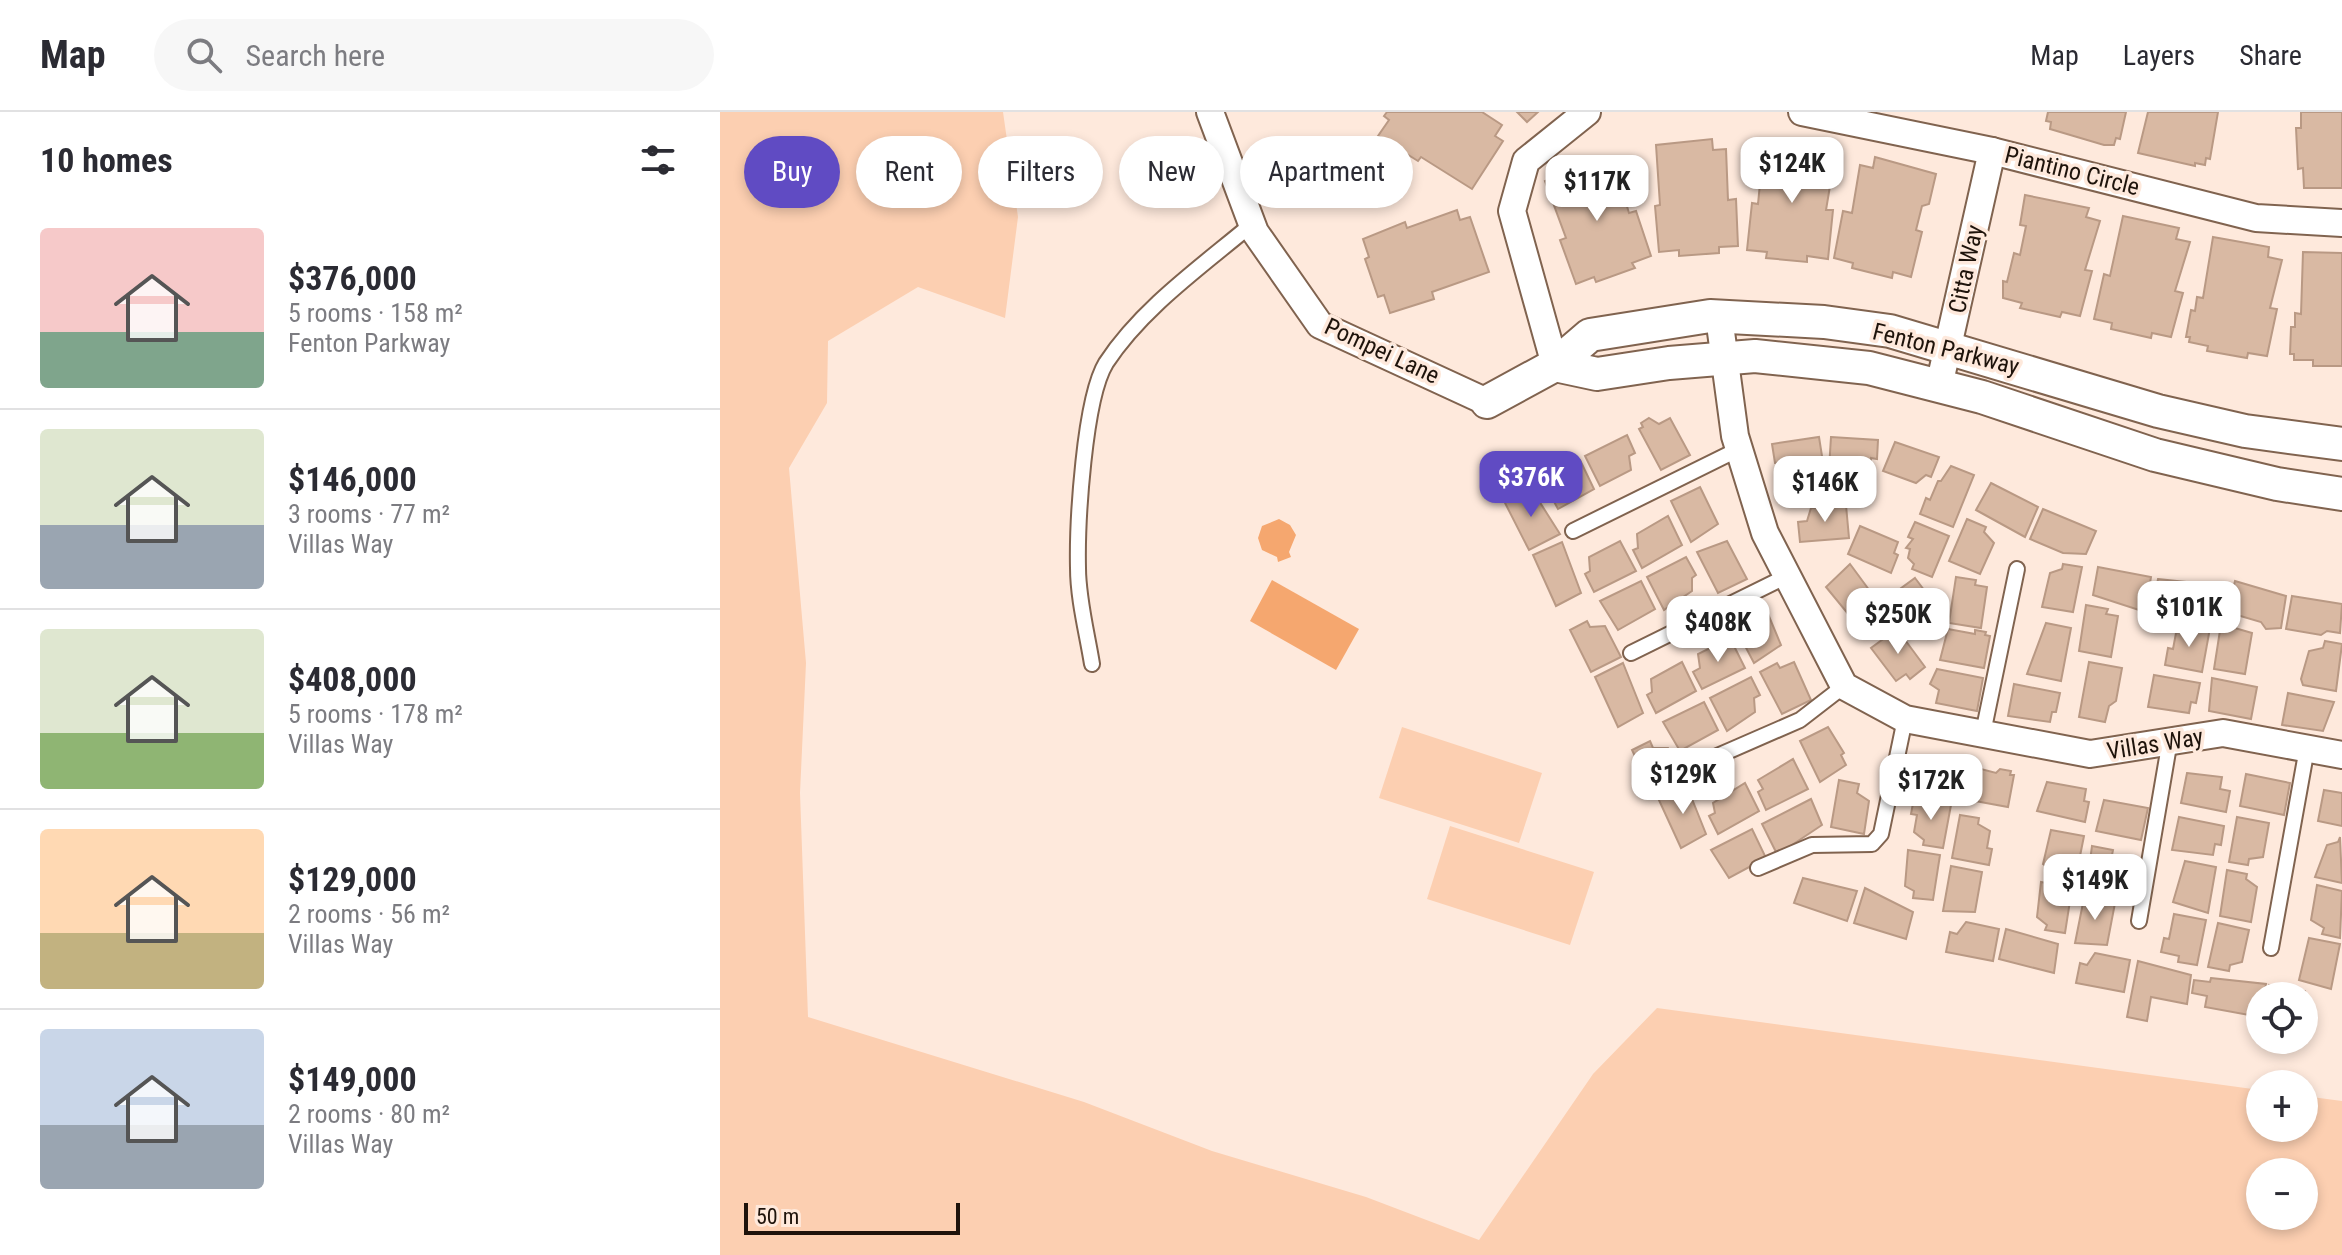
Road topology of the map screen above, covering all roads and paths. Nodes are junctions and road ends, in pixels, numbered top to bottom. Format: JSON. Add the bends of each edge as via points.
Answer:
{"nodes":[{"id":1,"x":1210,"y":112,"type":"edge"},
{"id":2,"x":1587,"y":112,"type":"edge"},
{"id":3,"x":1802,"y":112,"type":"edge"},
{"id":4,"x":1992,"y":151,"type":"junction"},
{"id":5,"x":2342,"y":223,"type":"edge"},
{"id":6,"x":1252,"y":224,"type":"junction"},
{"id":7,"x":1719,"y":317,"type":"junction"},
{"id":8,"x":1948,"y":348,"type":"junction"},
{"id":9,"x":1724,"y":358,"type":"junction"},
{"id":10,"x":1555,"y":365,"type":"junction"},
{"id":11,"x":1939,"y":386,"type":"junction"},
{"id":12,"x":1487,"y":402,"type":"joint"},
{"id":13,"x":2342,"y":444,"type":"edge"},
{"id":14,"x":1739,"y":449,"type":"junction"},
{"id":15,"x":2342,"y":494,"type":"edge"},
{"id":16,"x":1573,"y":531,"type":"dead end"},
{"id":17,"x":2017,"y":569,"type":"dead end"},
{"id":18,"x":1787,"y":576,"type":"junction"},
{"id":19,"x":1631,"y":653,"type":"dead end"},
{"id":20,"x":1092,"y":664,"type":"dead end"},
{"id":21,"x":1844,"y":686,"type":"junction"},
{"id":22,"x":1905,"y":719,"type":"junction"},
{"id":23,"x":1983,"y":733,"type":"junction"},
{"id":24,"x":2170,"y":740,"type":"junction"},
{"id":25,"x":2307,"y":748,"type":"junction"},
{"id":26,"x":2342,"y":755,"type":"edge"},
{"id":27,"x":1706,"y":761,"type":"dead end"},
{"id":28,"x":1758,"y":868,"type":"dead end"},
{"id":29,"x":2139,"y":921,"type":"dead end"},
{"id":30,"x":2271,"y":948,"type":"dead end"}],
"edges":[{"from":1,"to":6,"type":"street","name":"Pompei Lane"},
{"from":2,"to":10,"type":"street","via":[[1526,161],[1512,211]]},
{"from":3,"to":4,"type":"street","name":"Piantino Circle"},
{"from":4,"to":5,"type":"street","name":"Piantino Circle","via":[[2256,218]]},
{"from":4,"to":8,"type":"street","name":"Citta Way"},
{"from":6,"to":12,"type":"street","name":"Pompei Lane","via":[[1320,325]]},
{"from":6,"to":20,"type":"lane","via":[[1125,339],[1105,365],[1092,398],[1077,569]]},
{"from":7,"to":8,"type":"street","name":"Fenton Parkway","via":[[1824,322],[1890,331]]},
{"from":7,"to":9,"type":"street"},
{"from":7,"to":10,"type":"street","name":"Fenton Parkway","via":[[1590,335]]},
{"from":8,"to":11,"type":"street","name":"Citta Way"},
{"from":8,"to":13,"type":"street","name":"Fenton Parkway","via":[[2158,411],[2245,431]]},
{"from":9,"to":10,"type":"street","name":"Fenton Parkway","via":[[1597,374]]},
{"from":9,"to":11,"type":"street","name":"Fenton Parkway","via":[[1755,356],[1869,368]]},
{"from":9,"to":14,"type":"street"},
{"from":10,"to":12,"type":"street","name":"Fenton Parkway"},
{"from":11,"to":15,"type":"street","name":"Fenton Parkway","via":[[2155,455]]},
{"from":14,"to":16,"type":"lane"},
{"from":14,"to":18,"type":"street","via":[[1765,533]]},
{"from":17,"to":23,"type":"lane"},
{"from":18,"to":19,"type":"lane"},
{"from":18,"to":21,"type":"street"},
{"from":21,"to":22,"type":"street","name":"Villas Way"},
{"from":21,"to":27,"type":"lane","via":[[1800,720]]},
{"from":22,"to":23,"type":"street","name":"Villas Way"},
{"from":22,"to":28,"type":"lane","via":[[1881,834],[1872,844],[1812,845]]},
{"from":23,"to":24,"type":"street","name":"Villas Way","via":[[2090,754]]},
{"from":24,"to":25,"type":"street","name":"Villas Way","via":[[2223,733]]},
{"from":24,"to":29,"type":"lane"},
{"from":25,"to":26,"type":"street","name":"Villas Way"},
{"from":25,"to":30,"type":"lane"}]}
